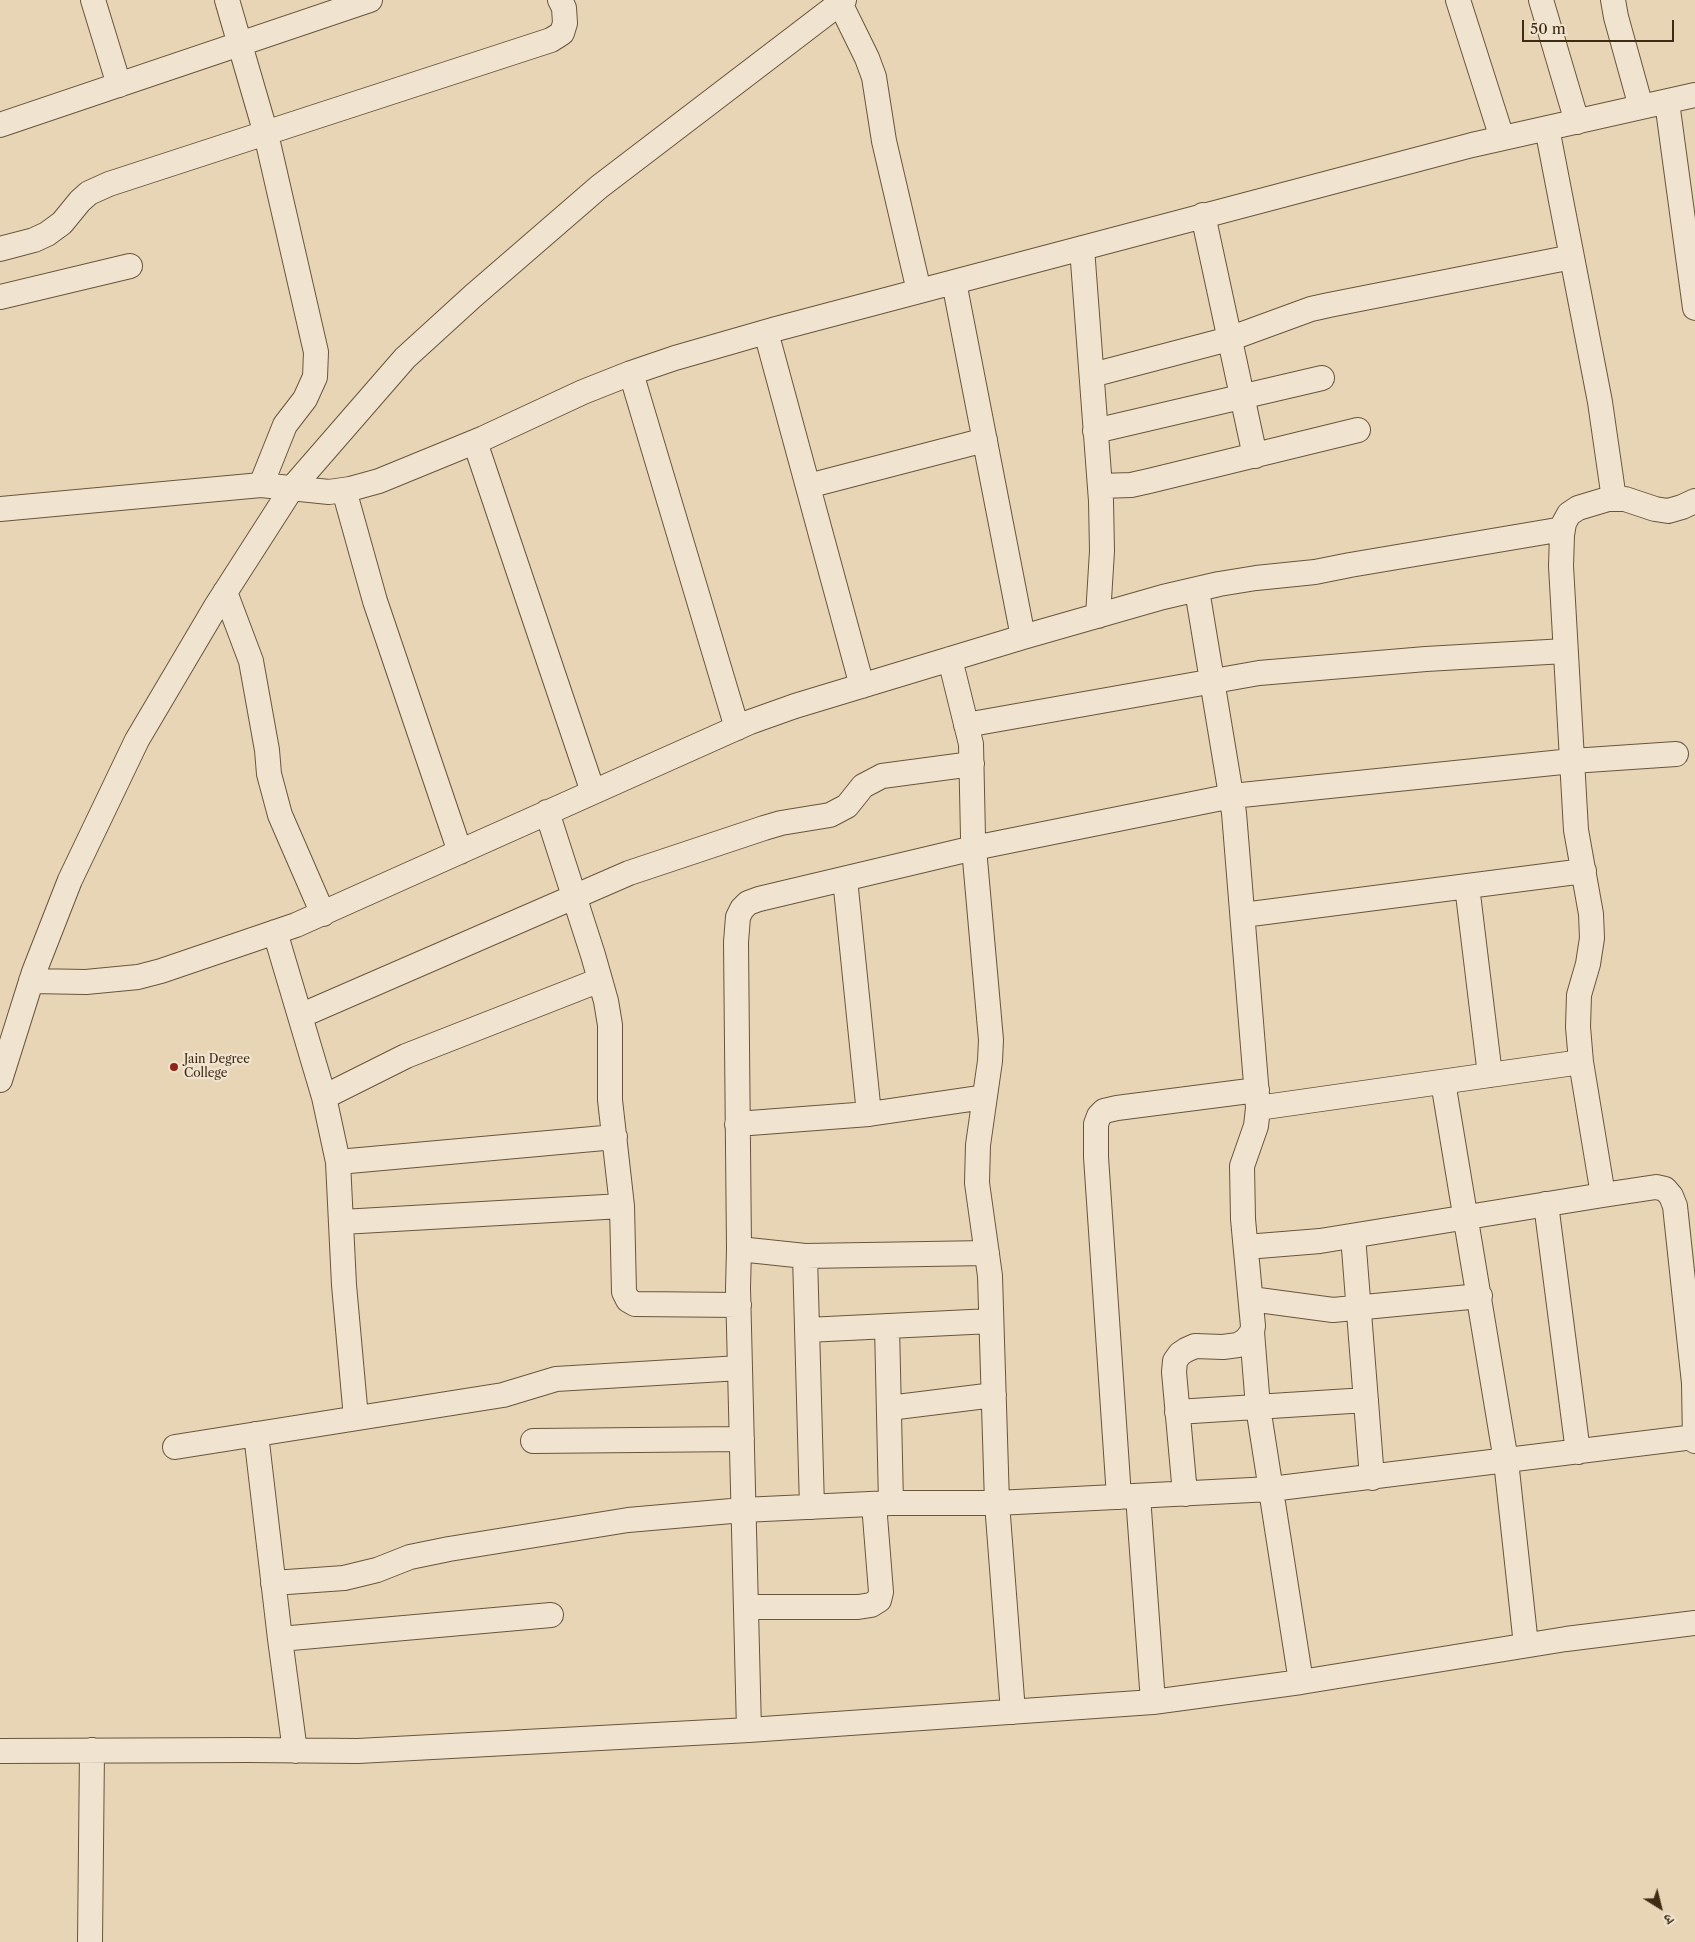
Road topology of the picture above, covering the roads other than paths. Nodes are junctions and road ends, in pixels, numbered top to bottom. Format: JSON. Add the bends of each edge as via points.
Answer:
{"nodes":[{"id":1,"x":94,"y":0,"type":"edge"},
{"id":2,"x":227,"y":0,"type":"edge"},
{"id":3,"x":370,"y":0,"type":"edge"},
{"id":4,"x":560,"y":0,"type":"edge"},
{"id":5,"x":1458,"y":0,"type":"edge"},
{"id":6,"x":1541,"y":0,"type":"edge"},
{"id":7,"x":1613,"y":0,"type":"edge"},
{"id":8,"x":842,"y":1,"type":"edge"},
{"id":9,"x":240,"y":45,"type":"junction"},
{"id":10,"x":119,"y":85,"type":"junction"},
{"id":11,"x":1695,"y":95,"type":"edge"},
{"id":12,"x":1667,"y":102,"type":"junction"},
{"id":13,"x":1642,"y":107,"type":"junction"},
{"id":14,"x":1577,"y":122,"type":"junction"},
{"id":15,"x":0,"y":125,"type":"edge"},
{"id":16,"x":1547,"y":128,"type":"junction"},
{"id":17,"x":266,"y":134,"type":"junction"},
{"id":18,"x":1502,"y":138,"type":"junction"},
{"id":19,"x":1203,"y":215,"type":"junction"},
{"id":20,"x":1082,"y":248,"type":"junction"},
{"id":21,"x":0,"y":249,"type":"edge"},
{"id":22,"x":1572,"y":257,"type":"junction"},
{"id":23,"x":130,"y":266,"type":"dead end"},
{"id":24,"x":954,"y":282,"type":"junction"},
{"id":25,"x":919,"y":291,"type":"junction"},
{"id":26,"x":0,"y":297,"type":"edge"},
{"id":27,"x":1695,"y":308,"type":"edge"},
{"id":28,"x":766,"y":332,"type":"junction"},
{"id":29,"x":1229,"y":340,"type":"junction"},
{"id":30,"x":631,"y":373,"type":"junction"},
{"id":31,"x":1092,"y":375,"type":"junction"},
{"id":32,"x":1322,"y":378,"type":"dead end"},
{"id":33,"x":1241,"y":397,"type":"junction"},
{"id":34,"x":1358,"y":430,"type":"dead end"},
{"id":35,"x":1095,"y":431,"type":"junction"},
{"id":36,"x":985,"y":440,"type":"junction"},
{"id":37,"x":475,"y":442,"type":"junction"},
{"id":38,"x":1255,"y":456,"type":"junction"},
{"id":39,"x":261,"y":485,"type":"junction"},
{"id":40,"x":808,"y":486,"type":"junction"},
{"id":41,"x":1100,"y":486,"type":"junction"},
{"id":42,"x":292,"y":488,"type":"junction"},
{"id":43,"x":344,"y":490,"type":"junction"},
{"id":44,"x":1614,"y":499,"type":"junction"},
{"id":45,"x":1695,"y":501,"type":"edge"},
{"id":46,"x":0,"y":509,"type":"edge"},
{"id":47,"x":1563,"y":529,"type":"junction"},
{"id":48,"x":1197,"y":590,"type":"junction"},
{"id":49,"x":225,"y":592,"type":"junction"},
{"id":50,"x":1098,"y":616,"type":"junction"},
{"id":51,"x":1023,"y":637,"type":"junction"},
{"id":52,"x":1565,"y":651,"type":"junction"},
{"id":53,"x":950,"y":659,"type":"junction"},
{"id":54,"x":1212,"y":681,"type":"junction"},
{"id":55,"x":862,"y":686,"type":"junction"},
{"id":56,"x":966,"y":725,"type":"junction"},
{"id":57,"x":738,"y":728,"type":"junction"},
{"id":58,"x":1676,"y":754,"type":"dead end"},
{"id":59,"x":1572,"y":761,"type":"junction"},
{"id":60,"x":972,"y":764,"type":"junction"},
{"id":61,"x":593,"y":792,"type":"junction"},
{"id":62,"x":1232,"y":796,"type":"junction"},
{"id":63,"x":548,"y":812,"type":"junction"},
{"id":64,"x":974,"y":848,"type":"junction"},
{"id":65,"x":460,"y":852,"type":"junction"},
{"id":66,"x":1584,"y":871,"type":"junction"},
{"id":67,"x":844,"y":879,"type":"junction"},
{"id":68,"x":1467,"y":886,"type":"junction"},
{"id":69,"x":574,"y":897,"type":"junction"},
{"id":70,"x":323,"y":914,"type":"junction"},
{"id":71,"x":1243,"y":915,"type":"junction"},
{"id":72,"x":275,"y":932,"type":"junction"},
{"id":73,"x":600,"y":980,"type":"junction"},
{"id":74,"x":31,"y":981,"type":"junction"},
{"id":75,"x":300,"y":1016,"type":"junction"},
{"id":76,"x":1581,"y":1062,"type":"junction"},
{"id":77,"x":1490,"y":1075,"type":"junction"},
{"id":78,"x":0,"y":1080,"type":"edge"},
{"id":79,"x":1443,"y":1082,"type":"junction"},
{"id":80,"x":324,"y":1097,"type":"junction"},
{"id":81,"x":985,"y":1097,"type":"junction"},
{"id":82,"x":1258,"y":1099,"type":"junction"},
{"id":83,"x":869,"y":1114,"type":"junction"},
{"id":84,"x":737,"y":1124,"type":"junction"},
{"id":85,"x":615,"y":1137,"type":"junction"},
{"id":86,"x":338,"y":1162,"type":"junction"},
{"id":87,"x":1603,"y":1195,"type":"junction"},
{"id":88,"x":1546,"y":1204,"type":"junction"},
{"id":89,"x":622,"y":1206,"type":"junction"},
{"id":90,"x":1466,"y":1217,"type":"junction"},
{"id":91,"x":342,"y":1222,"type":"junction"},
{"id":92,"x":1353,"y":1236,"type":"junction"},
{"id":93,"x":1246,"y":1246,"type":"junction"},
{"id":94,"x":739,"y":1249,"type":"junction"},
{"id":95,"x":987,"y":1253,"type":"junction"},
{"id":96,"x":805,"y":1256,"type":"junction"},
{"id":97,"x":1480,"y":1296,"type":"junction"},
{"id":98,"x":1251,"y":1299,"type":"junction"},
{"id":99,"x":739,"y":1305,"type":"junction"},
{"id":100,"x":1359,"y":1309,"type":"junction"},
{"id":101,"x":991,"y":1321,"type":"junction"},
{"id":102,"x":888,"y":1326,"type":"junction"},
{"id":103,"x":807,"y":1330,"type":"junction"},
{"id":104,"x":1252,"y":1332,"type":"junction"},
{"id":105,"x":740,"y":1368,"type":"junction"},
{"id":106,"x":994,"y":1395,"type":"junction"},
{"id":107,"x":1366,"y":1400,"type":"junction"},
{"id":108,"x":1258,"y":1407,"type":"junction"},
{"id":109,"x":889,"y":1408,"type":"junction"},
{"id":110,"x":1177,"y":1412,"type":"junction"},
{"id":111,"x":356,"y":1418,"type":"junction"},
{"id":112,"x":256,"y":1434,"type":"junction"},
{"id":113,"x":1695,"y":1438,"type":"edge"},
{"id":114,"x":742,"y":1439,"type":"junction"},
{"id":115,"x":533,"y":1442,"type":"dead end"},
{"id":116,"x":1695,"y":1442,"type":"edge"},
{"id":117,"x":175,"y":1447,"type":"dead end"},
{"id":118,"x":1578,"y":1452,"type":"junction"},
{"id":119,"x":1506,"y":1461,"type":"junction"},
{"id":120,"x":1372,"y":1478,"type":"junction"},
{"id":121,"x":1271,"y":1489,"type":"junction"},
{"id":122,"x":1185,"y":1494,"type":"junction"},
{"id":123,"x":1128,"y":1497,"type":"junction"},
{"id":124,"x":883,"y":1503,"type":"junction"},
{"id":125,"x":997,"y":1503,"type":"junction"},
{"id":126,"x":812,"y":1506,"type":"junction"},
{"id":127,"x":743,"y":1510,"type":"junction"},
{"id":128,"x":273,"y":1583,"type":"junction"},
{"id":129,"x":746,"y":1608,"type":"junction"},
{"id":130,"x":552,"y":1615,"type":"dead end"},
{"id":131,"x":1695,"y":1623,"type":"edge"},
{"id":132,"x":280,"y":1639,"type":"junction"},
{"id":133,"x":1526,"y":1645,"type":"junction"},
{"id":134,"x":1301,"y":1682,"type":"junction"},
{"id":135,"x":1153,"y":1702,"type":"junction"},
{"id":136,"x":1013,"y":1712,"type":"junction"},
{"id":137,"x":750,"y":1730,"type":"junction"},
{"id":138,"x":92,"y":1750,"type":"junction"},
{"id":139,"x":0,"y":1751,"type":"edge"},
{"id":140,"x":295,"y":1751,"type":"junction"},
{"id":141,"x":90,"y":1942,"type":"edge"}],
"edges":[{"from":1,"to":10,"type":"street"},
{"from":2,"to":9,"type":"street"},
{"from":3,"to":9,"type":"street"},
{"from":4,"to":17,"type":"street","via":[[565,23],[562,33],[551,40]]},
{"from":5,"to":18,"type":"street"},
{"from":6,"to":14,"type":"street"},
{"from":7,"to":13,"type":"street"},
{"from":8,"to":25,"type":"street","via":[[874,77],[884,141]]},
{"from":8,"to":42,"type":"street","via":[[599,188],[473,296],[405,358]]},
{"from":9,"to":10,"type":"street"},
{"from":9,"to":17,"type":"street"},
{"from":10,"to":15,"type":"street"},
{"from":11,"to":12,"type":"street"},
{"from":12,"to":13,"type":"street"},
{"from":12,"to":27,"type":"street"},
{"from":13,"to":14,"type":"street"},
{"from":14,"to":16,"type":"street"},
{"from":16,"to":18,"type":"street"},
{"from":16,"to":22,"type":"street"},
{"from":17,"to":21,"type":"street","via":[[89,193],[62,223],[47,234]]},
{"from":17,"to":39,"type":"street","via":[[316,352],[315,377],[305,399],[286,425]]},
{"from":18,"to":19,"type":"street"},
{"from":19,"to":20,"type":"street"},
{"from":19,"to":29,"type":"street"},
{"from":20,"to":24,"type":"street"},
{"from":20,"to":31,"type":"street"},
{"from":22,"to":29,"type":"street","via":[[1311,309]]},
{"from":22,"to":44,"type":"street","via":[[1600,402]]},
{"from":23,"to":26,"type":"street"},
{"from":24,"to":25,"type":"street"},
{"from":24,"to":36,"type":"street"},
{"from":25,"to":28,"type":"street"},
{"from":28,"to":30,"type":"street"},
{"from":28,"to":40,"type":"street"},
{"from":29,"to":31,"type":"street"},
{"from":29,"to":33,"type":"street"},
{"from":30,"to":37,"type":"street"},
{"from":30,"to":57,"type":"street"},
{"from":31,"to":35,"type":"street"},
{"from":32,"to":33,"type":"street"},
{"from":33,"to":35,"type":"street"},
{"from":33,"to":38,"type":"street"},
{"from":34,"to":38,"type":"street"},
{"from":35,"to":41,"type":"street"},
{"from":36,"to":40,"type":"street"},
{"from":36,"to":51,"type":"street"},
{"from":37,"to":43,"type":"street","via":[[379,481]]},
{"from":37,"to":61,"type":"street"},
{"from":38,"to":41,"type":"street","via":[[1132,485]]},
{"from":39,"to":42,"type":"street"},
{"from":39,"to":46,"type":"street"},
{"from":40,"to":55,"type":"street"},
{"from":41,"to":50,"type":"street","via":[[1102,551]]},
{"from":42,"to":43,"type":"street","via":[[329,492]]},
{"from":42,"to":49,"type":"street"},
{"from":43,"to":65,"type":"street","via":[[377,608]]},
{"from":44,"to":45,"type":"street","via":[[1668,511]]},
{"from":44,"to":47,"type":"street","via":[[1578,508],[1569,514]]},
{"from":47,"to":48,"type":"street"},
{"from":47,"to":52,"type":"street","via":[[1561,566]]},
{"from":48,"to":50,"type":"street"},
{"from":48,"to":54,"type":"street"},
{"from":49,"to":70,"type":"street","via":[[251,661],[269,774],[280,815]]},
{"from":49,"to":74,"type":"street","via":[[137,740],[70,880]]},
{"from":50,"to":51,"type":"street"},
{"from":51,"to":53,"type":"street"},
{"from":52,"to":54,"type":"street","via":[[1290,669]]},
{"from":52,"to":59,"type":"street"},
{"from":53,"to":55,"type":"street"},
{"from":53,"to":56,"type":"street"},
{"from":54,"to":56,"type":"street"},
{"from":54,"to":62,"type":"street"},
{"from":55,"to":57,"type":"street","via":[[795,706]]},
{"from":56,"to":60,"type":"street"},
{"from":57,"to":61,"type":"street"},
{"from":58,"to":59,"type":"street"},
{"from":59,"to":62,"type":"street"},
{"from":59,"to":66,"type":"street","via":[[1576,830]]},
{"from":60,"to":64,"type":"street"},
{"from":60,"to":69,"type":"street","via":[[882,776],[863,786],[847,806],[830,815],[764,828],[629,873]]},
{"from":61,"to":63,"type":"street"},
{"from":62,"to":64,"type":"street"},
{"from":62,"to":71,"type":"street"},
{"from":63,"to":65,"type":"street"},
{"from":63,"to":69,"type":"street"},
{"from":64,"to":67,"type":"street"},
{"from":64,"to":81,"type":"street","via":[[991,1040]]},
{"from":65,"to":70,"type":"street"},
{"from":66,"to":68,"type":"street"},
{"from":66,"to":76,"type":"street","via":[[1592,938],[1579,994]]},
{"from":67,"to":83,"type":"street"},
{"from":67,"to":84,"type":"street","via":[[759,899],[748,903],[738,917]]},
{"from":68,"to":71,"type":"street"},
{"from":68,"to":77,"type":"street"},
{"from":69,"to":73,"type":"street"},
{"from":69,"to":75,"type":"street"},
{"from":70,"to":72,"type":"street"},
{"from":71,"to":82,"type":"street"},
{"from":72,"to":74,"type":"street","via":[[138,977],[86,982]]},
{"from":72,"to":75,"type":"street"},
{"from":73,"to":80,"type":"street","via":[[406,1056]]},
{"from":73,"to":85,"type":"street","via":[[610,1025],[609,1077]]},
{"from":74,"to":78,"type":"street"},
{"from":75,"to":80,"type":"street"},
{"from":76,"to":77,"type":"street"},
{"from":76,"to":87,"type":"street"},
{"from":77,"to":79,"type":"street"},
{"from":79,"to":82,"type":"street"},
{"from":79,"to":90,"type":"street"},
{"from":80,"to":86,"type":"street"},
{"from":81,"to":83,"type":"street"},
{"from":81,"to":95,"type":"street","via":[[978,1145],[977,1183]]},
{"from":82,"to":93,"type":"street","via":[[1256,1126],[1242,1166]]},
{"from":82,"to":123,"type":"street","via":[[1117,1108],[1104,1111],[1096,1124],[1096,1157]]},
{"from":83,"to":84,"type":"street"},
{"from":84,"to":94,"type":"street"},
{"from":85,"to":86,"type":"street"},
{"from":85,"to":89,"type":"street"},
{"from":86,"to":91,"type":"street"},
{"from":87,"to":88,"type":"street"},
{"from":87,"to":113,"type":"street","via":[[1656,1187],[1665,1189],[1675,1206],[1694,1383]]},
{"from":88,"to":90,"type":"street"},
{"from":88,"to":118,"type":"street"},
{"from":89,"to":91,"type":"street"},
{"from":89,"to":99,"type":"street","via":[[623,1281],[628,1300],[648,1305]]},
{"from":90,"to":92,"type":"street"},
{"from":90,"to":97,"type":"street"},
{"from":91,"to":111,"type":"street"},
{"from":92,"to":93,"type":"street"},
{"from":92,"to":100,"type":"street"},
{"from":93,"to":98,"type":"street"},
{"from":94,"to":96,"type":"street"},
{"from":94,"to":99,"type":"street"},
{"from":95,"to":96,"type":"street"},
{"from":95,"to":101,"type":"street"},
{"from":96,"to":103,"type":"street"},
{"from":97,"to":100,"type":"street"},
{"from":97,"to":119,"type":"street"},
{"from":98,"to":100,"type":"street","via":[[1319,1309]]},
{"from":98,"to":104,"type":"street"},
{"from":99,"to":105,"type":"street"},
{"from":100,"to":107,"type":"street"},
{"from":101,"to":102,"type":"street"},
{"from":101,"to":106,"type":"street"},
{"from":102,"to":103,"type":"street"},
{"from":102,"to":109,"type":"street"},
{"from":103,"to":126,"type":"street"},
{"from":104,"to":108,"type":"street"},
{"from":104,"to":110,"type":"street","via":[[1238,1345],[1195,1346],[1180,1354],[1175,1361],[1174,1372]]},
{"from":105,"to":111,"type":"street","via":[[556,1379],[503,1394]]},
{"from":105,"to":114,"type":"street"},
{"from":106,"to":109,"type":"street"},
{"from":106,"to":125,"type":"street"},
{"from":107,"to":108,"type":"street"},
{"from":107,"to":120,"type":"street"},
{"from":108,"to":110,"type":"street"},
{"from":108,"to":121,"type":"street"},
{"from":109,"to":124,"type":"street"},
{"from":110,"to":122,"type":"street"},
{"from":111,"to":112,"type":"street"},
{"from":112,"to":117,"type":"street"},
{"from":112,"to":128,"type":"street"},
{"from":113,"to":116,"type":"street"},
{"from":113,"to":118,"type":"street"},
{"from":114,"to":115,"type":"street"},
{"from":114,"to":127,"type":"street"},
{"from":118,"to":119,"type":"street"},
{"from":119,"to":120,"type":"street"},
{"from":119,"to":133,"type":"street"},
{"from":120,"to":121,"type":"street"},
{"from":121,"to":122,"type":"street"},
{"from":121,"to":134,"type":"street"},
{"from":122,"to":123,"type":"street"},
{"from":123,"to":125,"type":"street"},
{"from":123,"to":135,"type":"street"},
{"from":124,"to":125,"type":"street"},
{"from":124,"to":126,"type":"street"},
{"from":124,"to":129,"type":"street","via":[[879,1600],[872,1605],[858,1607]]},
{"from":125,"to":136,"type":"street"},
{"from":126,"to":127,"type":"street"},
{"from":127,"to":128,"type":"street","via":[[596,1525],[410,1557],[378,1570],[344,1578]]},
{"from":127,"to":129,"type":"street"},
{"from":128,"to":132,"type":"street"},
{"from":129,"to":137,"type":"street"},
{"from":130,"to":132,"type":"street"},
{"from":131,"to":133,"type":"street"},
{"from":132,"to":140,"type":"street"},
{"from":133,"to":134,"type":"street"},
{"from":134,"to":135,"type":"street"},
{"from":135,"to":136,"type":"street"},
{"from":136,"to":137,"type":"street"},
{"from":137,"to":140,"type":"street","via":[[358,1752]]},
{"from":138,"to":139,"type":"street"},
{"from":138,"to":140,"type":"street"},
{"from":138,"to":141,"type":"street"}]}
